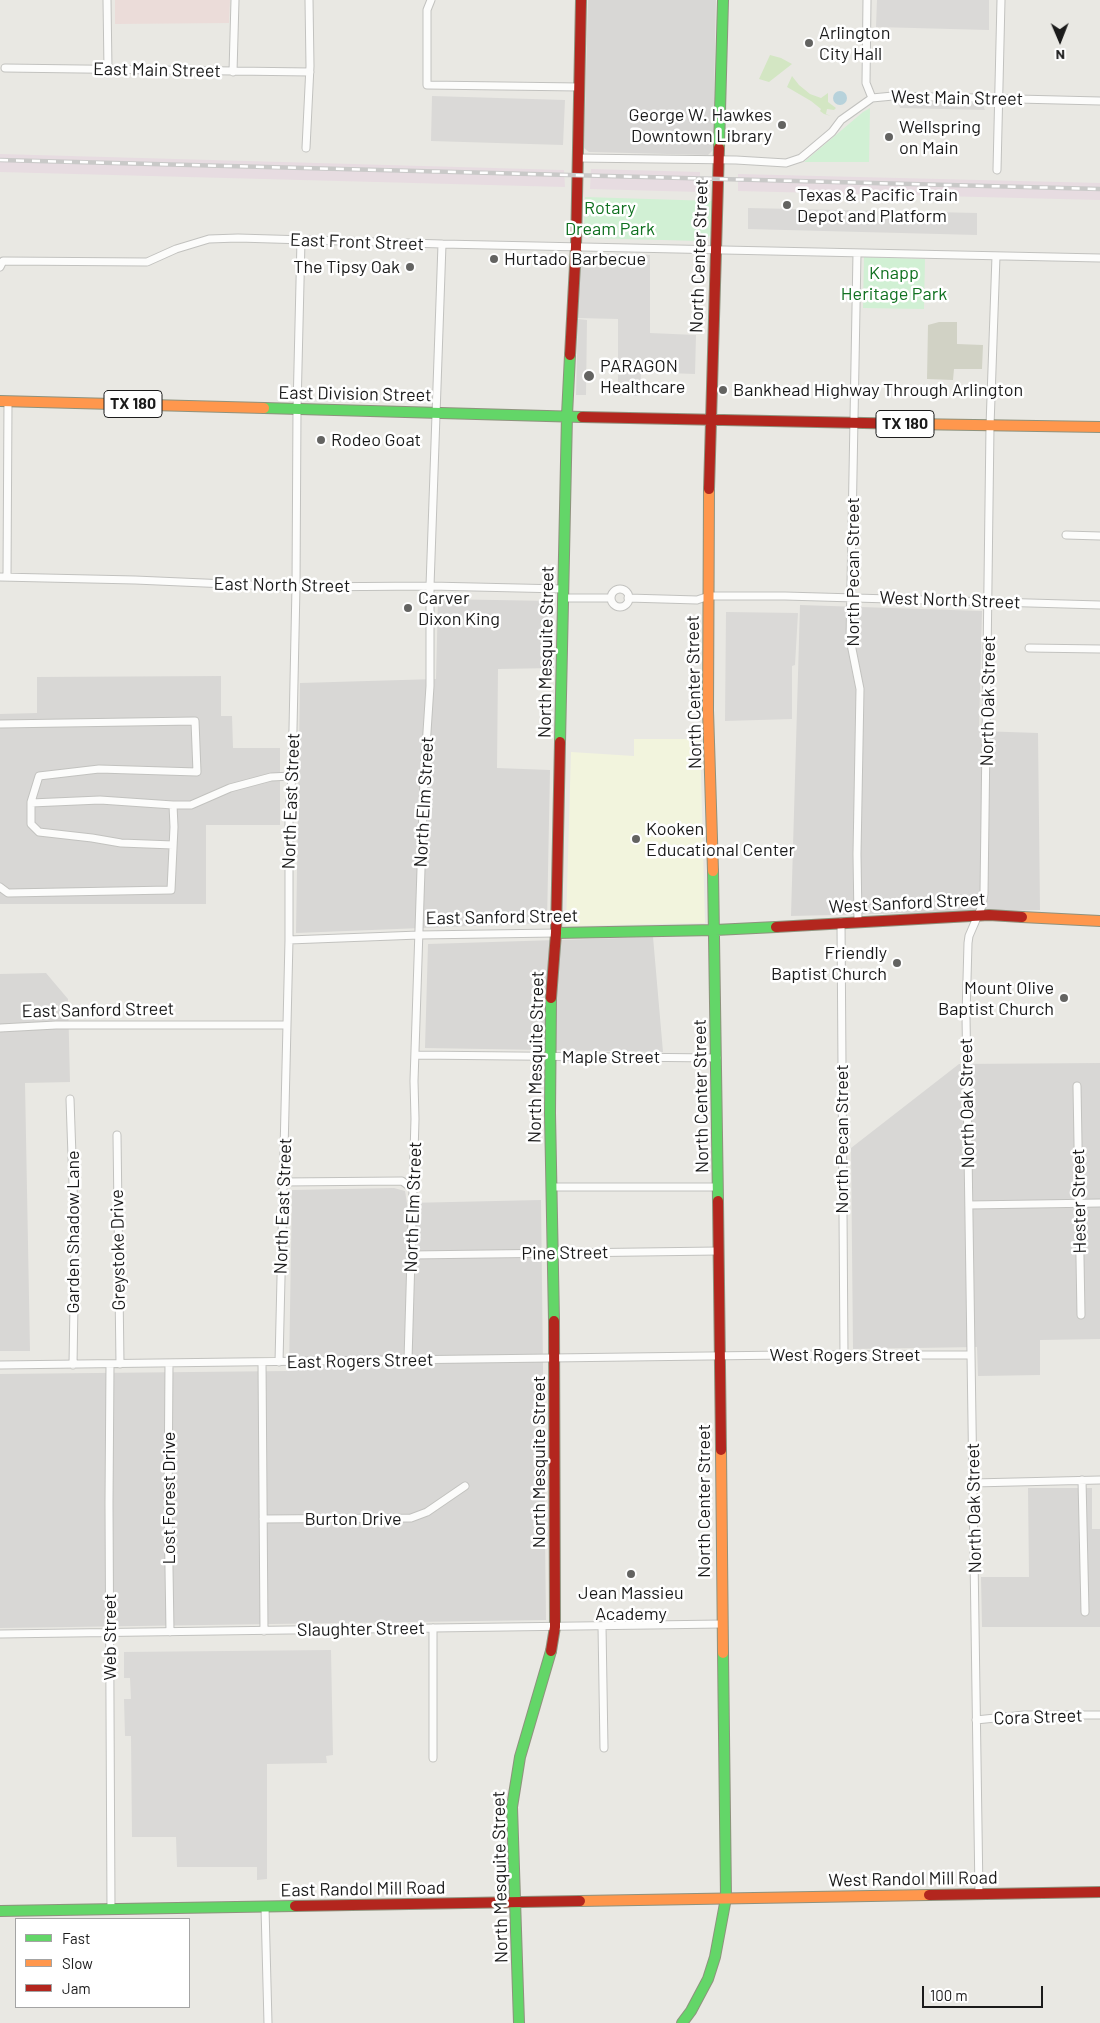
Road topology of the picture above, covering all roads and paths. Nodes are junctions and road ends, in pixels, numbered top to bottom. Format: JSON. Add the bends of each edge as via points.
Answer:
{"nodes":[{"id":1,"x":107,"y":0,"type":"edge"},
{"id":2,"x":235,"y":0,"type":"edge"},
{"id":3,"x":309,"y":0,"type":"edge"},
{"id":4,"x":431,"y":0,"type":"edge"},
{"id":5,"x":580,"y":0,"type":"edge"},
{"id":6,"x":723,"y":0,"type":"edge"},
{"id":7,"x":867,"y":0,"type":"edge"},
{"id":8,"x":1001,"y":0,"type":"edge"},
{"id":9,"x":5,"y":68,"type":"dead end"},
{"id":10,"x":108,"y":69,"type":"junction"},
{"id":11,"x":233,"y":72,"type":"junction"},
{"id":12,"x":310,"y":72,"type":"junction"},
{"id":13,"x":579,"y":87,"type":"junction"},
{"id":14,"x":872,"y":98,"type":"junction"},
{"id":15,"x":1000,"y":99,"type":"junction"},
{"id":16,"x":1100,"y":101,"type":"edge"},
{"id":17,"x":306,"y":148,"type":"dead end"},
{"id":18,"x":578,"y":158,"type":"junction"},
{"id":19,"x":718,"y":160,"type":"junction"},
{"id":20,"x":997,"y":170,"type":"dead end"},
{"id":21,"x":301,"y":240,"type":"junction"},
{"id":22,"x":442,"y":244,"type":"junction"},
{"id":23,"x":576,"y":247,"type":"junction"},
{"id":24,"x":716,"y":249,"type":"junction"},
{"id":25,"x":857,"y":253,"type":"junction"},
{"id":26,"x":996,"y":256,"type":"junction"},
{"id":27,"x":1100,"y":258,"type":"edge"},
{"id":28,"x":2,"y":264,"type":"edge"},
{"id":29,"x":4,"y":401,"type":"edge"},
{"id":30,"x":296,"y":408,"type":"junction"},
{"id":31,"x":435,"y":412,"type":"junction"},
{"id":32,"x":567,"y":415,"type":"junction"},
{"id":33,"x":710,"y":420,"type":"junction"},
{"id":34,"x":854,"y":423,"type":"junction"},
{"id":35,"x":990,"y":426,"type":"junction"},
{"id":36,"x":1100,"y":427,"type":"edge"},
{"id":37,"x":1066,"y":535,"type":"dead end"},
{"id":38,"x":1100,"y":536,"type":"edge"},
{"id":39,"x":3,"y":577,"type":"edge"},
{"id":40,"x":430,"y":586,"type":"junction"},
{"id":41,"x":296,"y":588,"type":"junction"},
{"id":42,"x":563,"y":594,"type":"junction"},
{"id":43,"x":709,"y":596,"type":"junction"},
{"id":44,"x":852,"y":597,"type":"junction"},
{"id":45,"x":611,"y":598,"type":"junction"},
{"id":46,"x":628,"y":598,"type":"junction"},
{"id":47,"x":989,"y":600,"type":"junction"},
{"id":48,"x":1100,"y":605,"type":"edge"},
{"id":49,"x":1029,"y":648,"type":"dead end"},
{"id":50,"x":1100,"y":649,"type":"edge"},
{"id":51,"x":0,"y":724,"type":"edge"},
{"id":52,"x":292,"y":776,"type":"junction"},
{"id":53,"x":31,"y":803,"type":"junction"},
{"id":54,"x":173,"y":805,"type":"junction"},
{"id":55,"x":173,"y":844,"type":"junction"},
{"id":56,"x":0,"y":887,"type":"edge"},
{"id":57,"x":977,"y":917,"type":"junction"},
{"id":58,"x":858,"y":921,"type":"junction"},
{"id":59,"x":1100,"y":921,"type":"edge"},
{"id":60,"x":841,"y":922,"type":"junction"},
{"id":61,"x":715,"y":930,"type":"junction"},
{"id":62,"x":556,"y":933,"type":"junction"},
{"id":63,"x":419,"y":935,"type":"junction"},
{"id":64,"x":289,"y":940,"type":"junction"},
{"id":65,"x":287,"y":1025,"type":"junction"},
{"id":66,"x":0,"y":1028,"type":"edge"},
{"id":67,"x":415,"y":1055,"type":"junction"},
{"id":68,"x":552,"y":1057,"type":"junction"},
{"id":69,"x":717,"y":1058,"type":"junction"},
{"id":70,"x":1077,"y":1086,"type":"dead end"},
{"id":71,"x":70,"y":1099,"type":"dead end"},
{"id":72,"x":117,"y":1135,"type":"dead end"},
{"id":73,"x":283,"y":1182,"type":"junction"},
{"id":74,"x":551,"y":1187,"type":"junction"},
{"id":75,"x":718,"y":1187,"type":"junction"},
{"id":76,"x":413,"y":1189,"type":"junction"},
{"id":77,"x":1079,"y":1203,"type":"junction"},
{"id":78,"x":1100,"y":1203,"type":"edge"},
{"id":79,"x":969,"y":1206,"type":"junction"},
{"id":80,"x":718,"y":1251,"type":"junction"},
{"id":81,"x":553,"y":1253,"type":"junction"},
{"id":82,"x":411,"y":1255,"type":"junction"},
{"id":83,"x":1081,"y":1315,"type":"dead end"},
{"id":84,"x":971,"y":1355,"type":"junction"},
{"id":85,"x":719,"y":1356,"type":"junction"},
{"id":86,"x":844,"y":1356,"type":"junction"},
{"id":87,"x":555,"y":1359,"type":"junction"},
{"id":88,"x":408,"y":1360,"type":"junction"},
{"id":89,"x":262,"y":1362,"type":"junction"},
{"id":90,"x":279,"y":1362,"type":"junction"},
{"id":91,"x":169,"y":1363,"type":"junction"},
{"id":92,"x":110,"y":1364,"type":"junction"},
{"id":93,"x":120,"y":1364,"type":"junction"},
{"id":94,"x":0,"y":1365,"type":"edge"},
{"id":95,"x":73,"y":1365,"type":"junction"},
{"id":96,"x":1082,"y":1480,"type":"junction"},
{"id":97,"x":1100,"y":1480,"type":"edge"},
{"id":98,"x":973,"y":1483,"type":"junction"},
{"id":99,"x":465,"y":1486,"type":"dead end"},
{"id":100,"x":262,"y":1519,"type":"junction"},
{"id":101,"x":1085,"y":1612,"type":"dead end"},
{"id":102,"x":722,"y":1624,"type":"junction"},
{"id":103,"x":555,"y":1626,"type":"junction"},
{"id":104,"x":602,"y":1626,"type":"junction"},
{"id":105,"x":433,"y":1628,"type":"junction"},
{"id":106,"x":264,"y":1630,"type":"junction"},
{"id":107,"x":110,"y":1632,"type":"junction"},
{"id":108,"x":170,"y":1632,"type":"junction"},
{"id":109,"x":0,"y":1634,"type":"edge"},
{"id":110,"x":1100,"y":1714,"type":"edge"},
{"id":111,"x":976,"y":1720,"type":"junction"},
{"id":112,"x":604,"y":1748,"type":"dead end"},
{"id":113,"x":433,"y":1758,"type":"dead end"},
{"id":114,"x":1100,"y":1892,"type":"edge"},
{"id":115,"x":979,"y":1894,"type":"junction"},
{"id":116,"x":726,"y":1898,"type":"junction"},
{"id":117,"x":516,"y":1902,"type":"junction"},
{"id":118,"x":266,"y":1907,"type":"junction"},
{"id":119,"x":112,"y":1910,"type":"junction"},
{"id":120,"x":0,"y":1911,"type":"edge"},
{"id":121,"x":268,"y":2023,"type":"edge"},
{"id":122,"x":519,"y":2023,"type":"edge"},
{"id":123,"x":682,"y":2023,"type":"edge"}],
"edges":[{"from":1,"to":10,"type":"street"},
{"from":2,"to":11,"type":"street"},
{"from":3,"to":12,"type":"street"},
{"from":4,"to":13,"type":"street","via":[[427,10],[426,85]]},
{"from":5,"to":13,"type":"main road","name":"North Mesquite Street"},
{"from":6,"to":19,"type":"main road","name":"North Center Street"},
{"from":7,"to":14,"type":"street","via":[[866,83]]},
{"from":8,"to":15,"type":"street"},
{"from":9,"to":10,"type":"street","name":"East Main Street"},
{"from":10,"to":11,"type":"street","name":"East Main Street"},
{"from":11,"to":12,"type":"street","name":"East Main Street"},
{"from":12,"to":17,"type":"street"},
{"from":13,"to":18,"type":"main road","name":"North Mesquite Street"},
{"from":14,"to":15,"type":"street","name":"West Main Street"},
{"from":14,"to":19,"type":"street","name":"West Main Street","via":[[841,120],[832,132],[801,158],[786,163]]},
{"from":15,"to":16,"type":"street","name":"West Main Street"},
{"from":15,"to":20,"type":"street"},
{"from":18,"to":19,"type":"street"},
{"from":18,"to":23,"type":"main road","name":"North Mesquite Street"},
{"from":19,"to":24,"type":"main road","name":"North Center Street"},
{"from":21,"to":22,"type":"street","name":"East Front Street"},
{"from":21,"to":28,"type":"street","name":"East Front Street","via":[[209,239],[134,264]]},
{"from":21,"to":30,"type":"street","name":"North East Street"},
{"from":22,"to":23,"type":"street","name":"East Front Street"},
{"from":22,"to":31,"type":"street","name":"North Elm Street"},
{"from":23,"to":24,"type":"street","name":"East Front Street"},
{"from":23,"to":32,"type":"main road","name":"North Mesquite Street"},
{"from":24,"to":25,"type":"street","name":"East Front Street"},
{"from":24,"to":33,"type":"main road","name":"North Center Street"},
{"from":25,"to":26,"type":"street","name":"East Front Street"},
{"from":25,"to":34,"type":"street","name":"North Pecan Street"},
{"from":26,"to":27,"type":"street","name":"East Front Street"},
{"from":26,"to":35,"type":"street","name":"North Oak Street"},
{"from":29,"to":30,"type":"main road","name":"East Division Street","number":"TX 180"},
{"from":29,"to":39,"type":"street"},
{"from":30,"to":31,"type":"main road","name":"East Division Street","number":"TX 180"},
{"from":30,"to":41,"type":"street","name":"North East Street"},
{"from":31,"to":32,"type":"main road","name":"East Division Street","number":"TX 180"},
{"from":31,"to":40,"type":"street","name":"North Elm Street"},
{"from":32,"to":33,"type":"main road","name":"East Division Street","number":"TX 180"},
{"from":32,"to":42,"type":"main road","name":"North Mesquite Street"},
{"from":33,"to":34,"type":"main road","number":"TX 180"},
{"from":33,"to":43,"type":"main road","name":"North Center Street"},
{"from":34,"to":35,"type":"main road","number":"TX 180"},
{"from":34,"to":44,"type":"street","name":"North Pecan Street"},
{"from":35,"to":36,"type":"main road","number":"TX 180"},
{"from":35,"to":47,"type":"street","name":"North Oak Street"},
{"from":37,"to":38,"type":"street"},
{"from":39,"to":41,"type":"street","name":"East North Street"},
{"from":40,"to":41,"type":"street","name":"East North Street"},
{"from":40,"to":42,"type":"street","name":"East North Street"},
{"from":40,"to":63,"type":"street","name":"North Elm Street","via":[[430,686]]},
{"from":41,"to":52,"type":"street","name":"North East Street"},
{"from":42,"to":45,"type":"street","name":"East North Street"},
{"from":42,"to":62,"type":"main road","name":"North Mesquite Street"},
{"from":43,"to":44,"type":"street","name":"West North Street"},
{"from":43,"to":46,"type":"street","via":[[697,600]]},
{"from":43,"to":61,"type":"main road","name":"North Center Street","via":[[708,710]]},
{"from":44,"to":47,"type":"street","name":"West North Street"},
{"from":44,"to":58,"type":"street","name":"North Pecan Street","via":[[850,639],[860,689]]},
{"from":45,"to":46,"type":"street","via":[[614,592],[621,590]]},
{"from":45,"to":46,"type":"street","via":[[614,605],[620,607]]},
{"from":47,"to":48,"type":"street","name":"West North Street"},
{"from":47,"to":57,"type":"street","name":"North Oak Street","via":[[984,894]]},
{"from":49,"to":50,"type":"street"},
{"from":51,"to":53,"type":"street","via":[[195,722],[197,772],[99,769],[40,776]]},
{"from":52,"to":54,"type":"street","via":[[271,777],[230,788],[192,805]]},
{"from":52,"to":64,"type":"street","name":"North East Street"},
{"from":53,"to":54,"type":"street","via":[[100,800]]},
{"from":53,"to":55,"type":"street","via":[[31,824],[39,832],[121,843]]},
{"from":54,"to":55,"type":"street"},
{"from":55,"to":56,"type":"street","via":[[171,890],[8,893]]},
{"from":57,"to":58,"type":"main road","name":"West Sanford Street"},
{"from":57,"to":59,"type":"main road","name":"West Sanford Street"},
{"from":57,"to":79,"type":"street","name":"North Oak Street","via":[[968,943]]},
{"from":58,"to":60,"type":"main road","name":"West Sanford Street"},
{"from":60,"to":61,"type":"main road","name":"West Sanford Street"},
{"from":60,"to":86,"type":"street","name":"North Pecan Street"},
{"from":61,"to":62,"type":"main road","name":"East Sanford Street"},
{"from":61,"to":69,"type":"main road","name":"North Center Street"},
{"from":62,"to":63,"type":"street","name":"East Sanford Street"},
{"from":62,"to":68,"type":"main road","name":"North Mesquite Street","via":[[551,988]]},
{"from":63,"to":64,"type":"street","name":"East Sanford Street"},
{"from":63,"to":67,"type":"street","name":"North Elm Street"},
{"from":64,"to":65,"type":"street","name":"North East Street"},
{"from":65,"to":66,"type":"street","name":"East Sanford Street"},
{"from":65,"to":73,"type":"street","name":"North East Street"},
{"from":67,"to":68,"type":"street","name":"Maple Street"},
{"from":67,"to":76,"type":"street","name":"North Elm Street"},
{"from":68,"to":69,"type":"street","name":"Maple Street"},
{"from":68,"to":74,"type":"main road","name":"North Mesquite Street"},
{"from":69,"to":75,"type":"main road","name":"North Center Street"},
{"from":70,"to":77,"type":"street","name":"Hester Street"},
{"from":71,"to":95,"type":"street","name":"Garden Shadow Lane","via":[[75,1242]]},
{"from":72,"to":93,"type":"street","name":"Greystoke Drive"},
{"from":73,"to":76,"type":"street","via":[[402,1181]]},
{"from":73,"to":90,"type":"street","name":"North East Street"},
{"from":74,"to":75,"type":"street"},
{"from":74,"to":81,"type":"main road","name":"North Mesquite Street"},
{"from":75,"to":80,"type":"main road","name":"North Center Street"},
{"from":76,"to":82,"type":"street","name":"North Elm Street"},
{"from":77,"to":78,"type":"street"},
{"from":77,"to":79,"type":"street"},
{"from":77,"to":83,"type":"street","name":"Hester Street"},
{"from":79,"to":84,"type":"street","name":"North Oak Street"},
{"from":80,"to":81,"type":"street","name":"Pine Street"},
{"from":80,"to":85,"type":"main road","name":"North Center Street"},
{"from":81,"to":82,"type":"street","name":"Pine Street"},
{"from":81,"to":87,"type":"main road","name":"North Mesquite Street"},
{"from":82,"to":88,"type":"street","name":"North Elm Street"},
{"from":84,"to":86,"type":"street","name":"West Rogers Street"},
{"from":84,"to":98,"type":"street","name":"North Oak Street"},
{"from":85,"to":86,"type":"street","name":"West Rogers Street"},
{"from":85,"to":87,"type":"street","name":"East Rogers Street"},
{"from":85,"to":102,"type":"main road","name":"North Center Street"},
{"from":87,"to":88,"type":"street","name":"East Rogers Street"},
{"from":87,"to":103,"type":"main road","name":"North Mesquite Street"},
{"from":88,"to":90,"type":"street","name":"East Rogers Street"},
{"from":89,"to":90,"type":"street","name":"East Rogers Street"},
{"from":89,"to":91,"type":"street","name":"East Rogers Street"},
{"from":89,"to":100,"type":"street"},
{"from":91,"to":93,"type":"street","name":"East Rogers Street"},
{"from":91,"to":108,"type":"street","name":"Lost Forest Drive"},
{"from":92,"to":93,"type":"street","name":"East Rogers Street"},
{"from":92,"to":95,"type":"street","name":"East Rogers Street"},
{"from":92,"to":107,"type":"street","name":"Web Street"},
{"from":94,"to":95,"type":"street","name":"East Rogers Street"},
{"from":96,"to":97,"type":"street"},
{"from":96,"to":98,"type":"street"},
{"from":96,"to":101,"type":"street"},
{"from":98,"to":111,"type":"street","name":"North Oak Street"},
{"from":99,"to":100,"type":"street","name":"Burton Drive","via":[[427,1512],[412,1518]]},
{"from":100,"to":106,"type":"street"},
{"from":102,"to":104,"type":"street","name":"Slaughter Street"},
{"from":102,"to":116,"type":"main road","name":"North Center Street"},
{"from":103,"to":104,"type":"street","name":"Slaughter Street"},
{"from":103,"to":105,"type":"street","name":"Slaughter Street"},
{"from":103,"to":117,"type":"main road","name":"North Mesquite Street","via":[[515,1782],[512,1807]]},
{"from":104,"to":112,"type":"street"},
{"from":105,"to":106,"type":"street","name":"Slaughter Street"},
{"from":105,"to":113,"type":"street"},
{"from":106,"to":108,"type":"street","name":"Slaughter Street"},
{"from":107,"to":108,"type":"street","name":"Slaughter Street"},
{"from":107,"to":109,"type":"street","name":"Slaughter Street"},
{"from":107,"to":119,"type":"street","name":"Web Street"},
{"from":110,"to":111,"type":"street","name":"Cora Street","via":[[1024,1715]]},
{"from":111,"to":115,"type":"street","name":"North Oak Street"},
{"from":114,"to":115,"type":"main road","name":"West Randol Mill Road"},
{"from":115,"to":116,"type":"main road","name":"West Randol Mill Road"},
{"from":116,"to":117,"type":"main road","name":"East Randol Mill Road"},
{"from":116,"to":123,"type":"main road","name":"North Center Street","via":[[708,1979],[692,2011]]},
{"from":117,"to":118,"type":"main road","name":"East Randol Mill Road"},
{"from":117,"to":122,"type":"main road","name":"North Mesquite Street"},
{"from":118,"to":119,"type":"main road","name":"East Randol Mill Road"},
{"from":118,"to":121,"type":"street"},
{"from":119,"to":120,"type":"main road","name":"East Randol Mill Road"}]}
